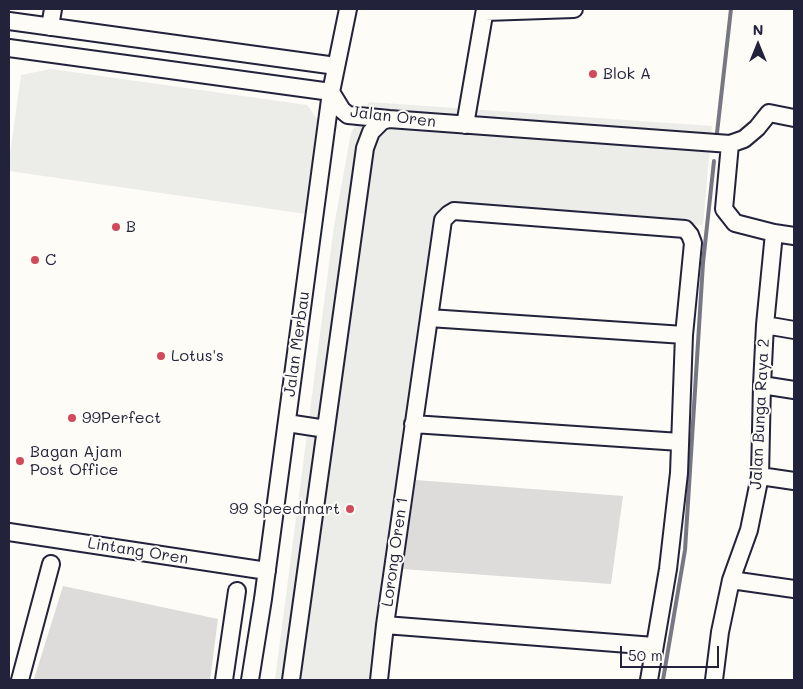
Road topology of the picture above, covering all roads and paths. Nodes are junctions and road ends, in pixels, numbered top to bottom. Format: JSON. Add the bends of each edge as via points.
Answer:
{"nodes":[{"id":1,"x":53,"y":9,"type":"edge"},
{"id":2,"x":348,"y":9,"type":"edge"},
{"id":3,"x":574,"y":9,"type":"edge"},
{"id":4,"x":485,"y":10,"type":"edge"},
{"id":5,"x":9,"y":21,"type":"edge"},
{"id":6,"x":50,"y":27,"type":"junction"},
{"id":7,"x":9,"y":48,"type":"edge"},
{"id":8,"x":235,"y":52,"type":"junction"},
{"id":9,"x":336,"y":66,"type":"junction"},
{"id":10,"x":231,"y":79,"type":"junction"},
{"id":11,"x":331,"y":92,"type":"junction"},
{"id":12,"x":794,"y":118,"type":"edge"},
{"id":13,"x":389,"y":119,"type":"junction"},
{"id":14,"x":465,"y":124,"type":"junction"},
{"id":15,"x":730,"y":144,"type":"junction"},
{"id":16,"x":774,"y":233,"type":"junction"},
{"id":17,"x":794,"y":236,"type":"edge"},
{"id":18,"x":429,"y":318,"type":"junction"},
{"id":19,"x":765,"y":325,"type":"junction"},
{"id":20,"x":794,"y":330,"type":"edge"},
{"id":21,"x":684,"y":335,"type":"junction"},
{"id":22,"x":762,"y":385,"type":"junction"},
{"id":23,"x":794,"y":390,"type":"edge"},
{"id":24,"x":287,"y":422,"type":"junction"},
{"id":25,"x":413,"y":424,"type":"junction"},
{"id":26,"x":326,"y":429,"type":"junction"},
{"id":27,"x":680,"y":442,"type":"junction"},
{"id":28,"x":760,"y":476,"type":"junction"},
{"id":29,"x":794,"y":481,"type":"edge"},
{"id":30,"x":9,"y":532,"type":"edge"},
{"id":31,"x":51,"y":564,"type":"dead end"},
{"id":32,"x":267,"y":571,"type":"junction"},
{"id":33,"x":731,"y":580,"type":"junction"},
{"id":34,"x":794,"y":589,"type":"edge"},
{"id":35,"x":237,"y":591,"type":"dead end"},
{"id":36,"x":384,"y":625,"type":"junction"},
{"id":37,"x":654,"y":646,"type":"junction"},
{"id":38,"x":20,"y":680,"type":"edge"},
{"id":39,"x":224,"y":680,"type":"edge"},
{"id":40,"x":250,"y":680,"type":"edge"},
{"id":41,"x":291,"y":680,"type":"edge"},
{"id":42,"x":379,"y":680,"type":"edge"},
{"id":43,"x":648,"y":680,"type":"edge"},
{"id":44,"x":714,"y":680,"type":"edge"}],
"edges":[{"from":1,"to":6,"type":"street"},
{"from":2,"to":9,"type":"street","name":"Jalan Merbau"},
{"from":3,"to":4,"type":"street"},
{"from":4,"to":14,"type":"street"},
{"from":5,"to":6,"type":"street"},
{"from":6,"to":8,"type":"street"},
{"from":7,"to":10,"type":"street","name":"Jalan Oren"},
{"from":8,"to":9,"type":"street"},
{"from":8,"to":10,"type":"street"},
{"from":9,"to":11,"type":"street","name":"Jalan Merbau"},
{"from":10,"to":11,"type":"street","name":"Jalan Oren"},
{"from":11,"to":13,"type":"street","name":"Jalan Oren","via":[[348,115]]},
{"from":11,"to":24,"type":"street","name":"Jalan Merbau"},
{"from":12,"to":15,"type":"street","via":[[769,113],[744,139]]},
{"from":13,"to":14,"type":"street","name":"Jalan Oren"},
{"from":13,"to":26,"type":"street","via":[[371,132],[364,148]]},
{"from":14,"to":15,"type":"street","name":"Jalan Oren"},
{"from":15,"to":16,"type":"street","via":[[724,209],[735,223]]},
{"from":16,"to":17,"type":"street"},
{"from":16,"to":19,"type":"street","name":"Jalan Bunga Raya 2"},
{"from":18,"to":21,"type":"street"},
{"from":18,"to":21,"type":"street","name":"Lorong Oren 1","via":[[443,220],[454,211],[685,229],[693,243]]},
{"from":18,"to":25,"type":"street","name":"Lorong Oren 1"},
{"from":19,"to":20,"type":"street"},
{"from":19,"to":22,"type":"street","name":"Jalan Bunga Raya 2"},
{"from":21,"to":27,"type":"street"},
{"from":22,"to":23,"type":"street"},
{"from":22,"to":28,"type":"street","name":"Jalan Bunga Raya 2"},
{"from":24,"to":26,"type":"street"},
{"from":24,"to":32,"type":"street","name":"Jalan Merbau"},
{"from":25,"to":27,"type":"street"},
{"from":25,"to":36,"type":"street","name":"Lorong Oren 1"},
{"from":26,"to":41,"type":"street"},
{"from":27,"to":37,"type":"street","via":[[668,569]]},
{"from":28,"to":29,"type":"street"},
{"from":28,"to":33,"type":"street","name":"Jalan Bunga Raya 2","via":[[748,530]]},
{"from":30,"to":32,"type":"street","name":"Lintang Oren"},
{"from":31,"to":38,"type":"street"},
{"from":32,"to":40,"type":"street","name":"Jalan Merbau"},
{"from":33,"to":34,"type":"street"},
{"from":33,"to":44,"type":"street","name":"Jalan Bunga Raya 2"},
{"from":35,"to":39,"type":"street"},
{"from":36,"to":37,"type":"street"},
{"from":36,"to":42,"type":"street","name":"Lorong Oren 1"},
{"from":37,"to":43,"type":"street"}]}
